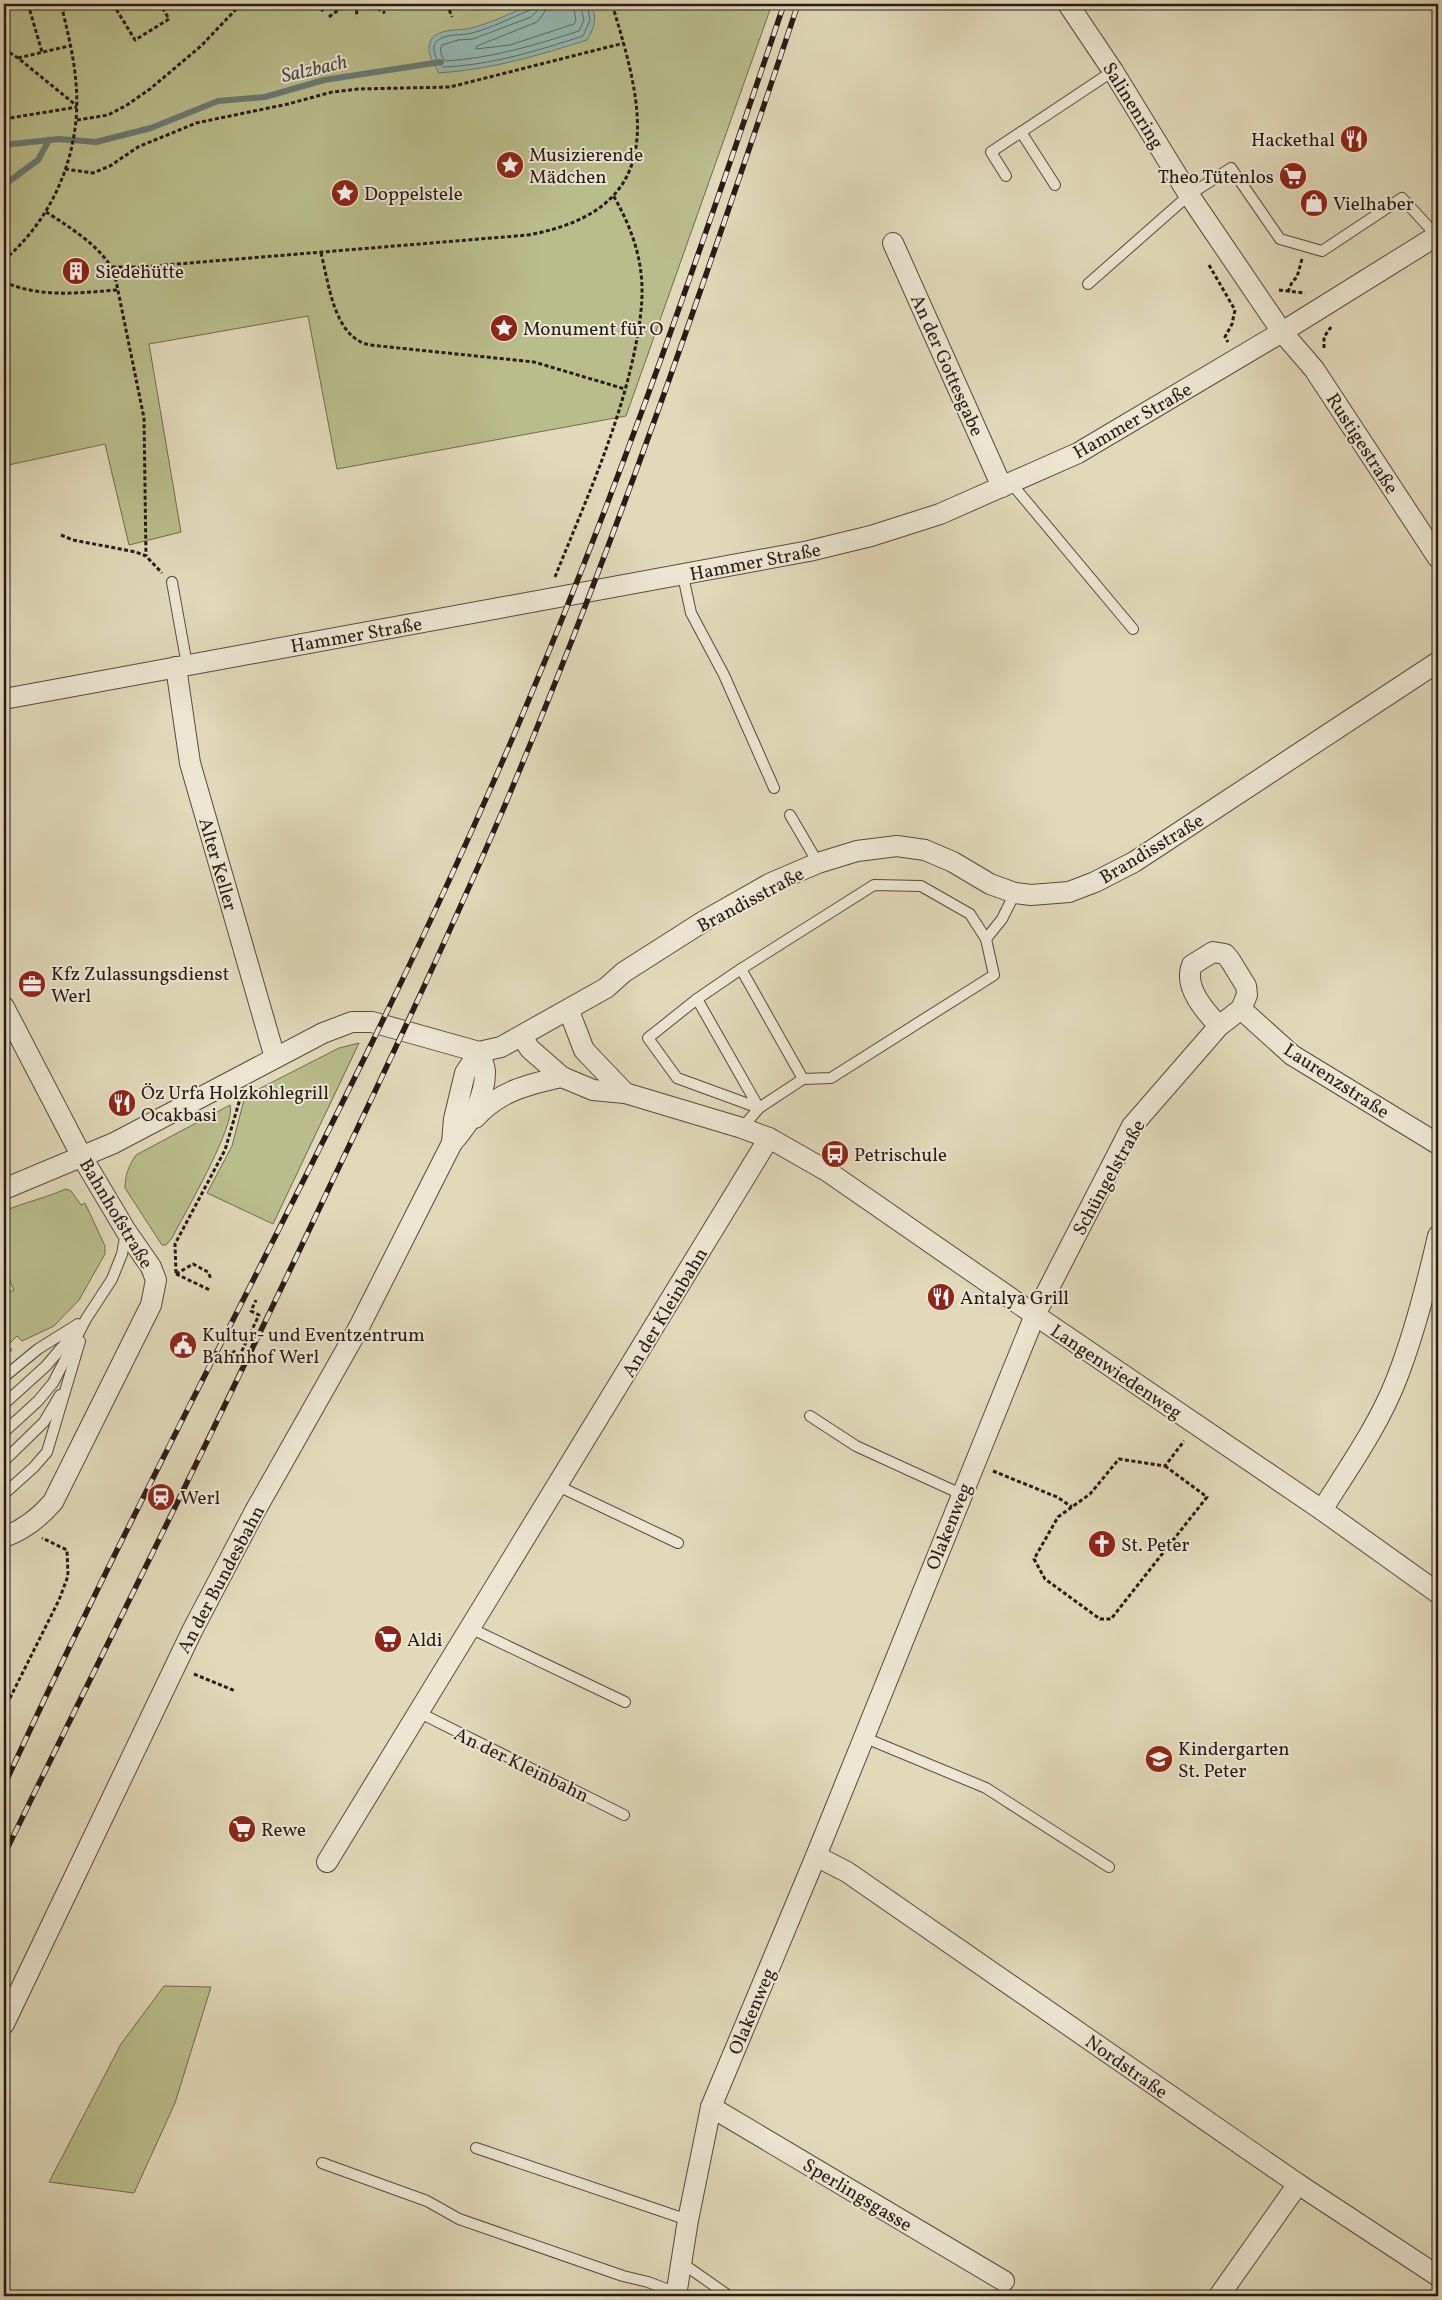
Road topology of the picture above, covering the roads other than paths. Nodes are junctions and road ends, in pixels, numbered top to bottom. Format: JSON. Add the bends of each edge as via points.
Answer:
{"nodes":[{"id":1,"x":1068,"y":4,"type":"edge"},
{"id":2,"x":1113,"y":71,"type":"junction"},
{"id":3,"x":1021,"y":132,"type":"junction"},
{"id":4,"x":1006,"y":176,"type":"dead end"},
{"id":5,"x":1055,"y":185,"type":"dead end"},
{"id":6,"x":1189,"y":195,"type":"junction"},
{"id":7,"x":1437,"y":235,"type":"edge"},
{"id":8,"x":894,"y":243,"type":"dead end"},
{"id":9,"x":1088,"y":284,"type":"dead end"},
{"id":10,"x":1282,"y":332,"type":"junction"},
{"id":11,"x":1007,"y":485,"type":"junction"},
{"id":12,"x":1438,"y":558,"type":"edge"},
{"id":13,"x":683,"y":576,"type":"junction"},
{"id":14,"x":172,"y":582,"type":"road end"},
{"id":15,"x":1133,"y":629,"type":"dead end"},
{"id":16,"x":1438,"y":662,"type":"edge"},
{"id":17,"x":182,"y":666,"type":"junction"},
{"id":18,"x":4,"y":698,"type":"edge"},
{"id":19,"x":774,"y":788,"type":"dead end"},
{"id":20,"x":790,"y":815,"type":"dead end"},
{"id":21,"x":818,"y":863,"type":"junction"},
{"id":22,"x":1015,"y":893,"type":"junction"},
{"id":23,"x":986,"y":939,"type":"junction"},
{"id":24,"x":741,"y":969,"type":"junction"},
{"id":25,"x":697,"y":999,"type":"junction"},
{"id":26,"x":4,"y":1007,"type":"edge"},
{"id":27,"x":1241,"y":1009,"type":"junction"},
{"id":28,"x":569,"y":1011,"type":"junction"},
{"id":29,"x":1219,"y":1026,"type":"junction"},
{"id":30,"x":522,"y":1037,"type":"junction"},
{"id":31,"x":479,"y":1052,"type":"junction"},
{"id":32,"x":275,"y":1058,"type":"junction"},
{"id":33,"x":562,"y":1077,"type":"junction"},
{"id":34,"x":803,"y":1080,"type":"junction"},
{"id":35,"x":625,"y":1094,"type":"junction"},
{"id":36,"x":759,"y":1108,"type":"junction"},
{"id":37,"x":467,"y":1126,"type":"junction"},
{"id":38,"x":742,"y":1128,"type":"junction"},
{"id":39,"x":769,"y":1138,"type":"junction"},
{"id":40,"x":452,"y":1144,"type":"junction"},
{"id":41,"x":1438,"y":1144,"type":"edge"},
{"id":42,"x":82,"y":1157,"type":"junction"},
{"id":43,"x":4,"y":1189,"type":"edge"},
{"id":44,"x":126,"y":1231,"type":"junction"},
{"id":45,"x":1438,"y":1236,"type":"edge"},
{"id":46,"x":1035,"y":1315,"type":"junction"},
{"id":47,"x":86,"y":1319,"type":"junction"},
{"id":48,"x":4,"y":1377,"type":"edge"},
{"id":49,"x":69,"y":1379,"type":"junction"},
{"id":50,"x":4,"y":1404,"type":"edge"},
{"id":51,"x":810,"y":1416,"type":"dead end"},
{"id":52,"x":4,"y":1432,"type":"edge"},
{"id":53,"x":4,"y":1460,"type":"edge"},
{"id":54,"x":558,"y":1486,"type":"junction"},
{"id":55,"x":4,"y":1494,"type":"edge"},
{"id":56,"x":961,"y":1494,"type":"junction"},
{"id":57,"x":1322,"y":1510,"type":"junction"},
{"id":58,"x":4,"y":1537,"type":"edge"},
{"id":59,"x":678,"y":1544,"type":"dead end"},
{"id":60,"x":1438,"y":1593,"type":"edge"},
{"id":61,"x":472,"y":1629,"type":"junction"},
{"id":62,"x":625,"y":1702,"type":"dead end"},
{"id":63,"x":420,"y":1713,"type":"junction"},
{"id":64,"x":863,"y":1737,"type":"junction"},
{"id":65,"x":624,"y":1815,"type":"dead end"},
{"id":66,"x":816,"y":1856,"type":"junction"},
{"id":67,"x":327,"y":1862,"type":"dead end"},
{"id":68,"x":1109,"y":1867,"type":"dead end"},
{"id":69,"x":4,"y":2024,"type":"edge"},
{"id":70,"x":711,"y":2107,"type":"junction"},
{"id":71,"x":476,"y":2148,"type":"dead end"},
{"id":72,"x":322,"y":2163,"type":"dead end"},
{"id":73,"x":1298,"y":2184,"type":"junction"},
{"id":74,"x":688,"y":2220,"type":"junction"},
{"id":75,"x":682,"y":2263,"type":"junction"},
{"id":76,"x":1438,"y":2276,"type":"edge"},
{"id":77,"x":1004,"y":2281,"type":"dead end"},
{"id":78,"x":677,"y":2295,"type":"edge"},
{"id":79,"x":729,"y":2296,"type":"edge"},
{"id":80,"x":1219,"y":2296,"type":"edge"}],
"edges":[{"from":1,"to":2,"type":"street","name":"Salinenring"},
{"from":2,"to":3,"type":"lane"},
{"from":2,"to":6,"type":"street","name":"Salinenring"},
{"from":3,"to":4,"type":"lane","via":[[991,152]]},
{"from":3,"to":5,"type":"lane"},
{"from":6,"to":7,"type":"lane","via":[[1231,168],[1280,239],[1322,251],[1402,198]]},
{"from":6,"to":9,"type":"lane"},
{"from":6,"to":10,"type":"street","name":"Salinenring"},
{"from":7,"to":10,"type":"street","name":"Hammer Straße"},
{"from":8,"to":11,"type":"street","name":"An der Gottesgabe"},
{"from":10,"to":11,"type":"street","name":"Hammer Straße","via":[[1078,453]]},
{"from":10,"to":12,"type":"street","name":"Rustigestraße","via":[[1314,369]]},
{"from":11,"to":13,"type":"street","name":"Hammer Straße","via":[[940,514],[871,536],[809,552]]},
{"from":11,"to":15,"type":"lane"},
{"from":13,"to":17,"type":"street","name":"Hammer Straße"},
{"from":13,"to":19,"type":"lane","via":[[691,613],[724,675]]},
{"from":14,"to":17,"type":"lane"},
{"from":16,"to":22,"type":"street","name":"Brandisstraße","via":[[1134,862],[1069,892],[1031,896]]},
{"from":17,"to":18,"type":"street","name":"Hammer Straße"},
{"from":17,"to":32,"type":"street","name":"Alter Keller","via":[[190,763]]},
{"from":20,"to":21,"type":"lane"},
{"from":21,"to":22,"type":"street","name":"Brandisstraße","via":[[857,851],[897,846],[926,850],[990,884]]},
{"from":21,"to":28,"type":"street","name":"Brandisstraße","via":[[771,884],[704,921]]},
{"from":22,"to":23,"type":"lane","via":[[1002,919]]},
{"from":23,"to":24,"type":"lane","via":[[970,914],[921,886],[874,885]]},
{"from":23,"to":34,"type":"lane","via":[[994,975],[831,1078]]},
{"from":24,"to":25,"type":"lane"},
{"from":24,"to":34,"type":"lane"},
{"from":25,"to":36,"type":"lane"},
{"from":25,"to":36,"type":"lane","via":[[648,1038],[677,1078]]},
{"from":26,"to":42,"type":"street","name":"Bahnhofstraße"},
{"from":27,"to":29,"type":"street","name":"Schüngelstraße"},
{"from":27,"to":29,"type":"street","via":[[1247,996],[1246,986],[1225,954],[1213,952],[1192,965],[1189,979],[1192,988]]},
{"from":27,"to":41,"type":"street","name":"Laurenzstraße","via":[[1292,1055]]},
{"from":28,"to":30,"type":"street","name":"Brandisstraße"},
{"from":28,"to":35,"type":"street","via":[[584,1050]]},
{"from":29,"to":46,"type":"street","name":"Schüngelstraße","via":[[1132,1126]]},
{"from":30,"to":31,"type":"street","via":[[501,1047]]},
{"from":30,"to":33,"type":"street","name":"Langenwiedenweg","via":[[530,1049]]},
{"from":31,"to":32,"type":"street","via":[[382,1023],[362,1021],[323,1032]]},
{"from":31,"to":37,"type":"street","name":"An der Bundesbahn","via":[[485,1070],[483,1088]]},
{"from":31,"to":40,"type":"street","name":"An der Bundesbahn","via":[[465,1073],[454,1119]]},
{"from":32,"to":42,"type":"street"},
{"from":33,"to":35,"type":"street","name":"Langenwiedenweg","via":[[593,1090]]},
{"from":33,"to":37,"type":"street","via":[[525,1085],[504,1094],[486,1106]]},
{"from":34,"to":36,"type":"lane"},
{"from":35,"to":38,"type":"street","name":"Langenwiedenweg"},
{"from":36,"to":38,"type":"lane"},
{"from":37,"to":40,"type":"street","name":"An der Bundesbahn"},
{"from":38,"to":39,"type":"street","name":"Langenwiedenweg"},
{"from":39,"to":46,"type":"street","name":"Langenwiedenweg","via":[[827,1171]]},
{"from":39,"to":54,"type":"street","name":"An der Kleinbahn"},
{"from":40,"to":69,"type":"street","name":"An der Bundesbahn","via":[[358,1329],[250,1519],[175,1666]]},
{"from":42,"to":43,"type":"street"},
{"from":42,"to":44,"type":"street","name":"Bahnhofstraße"},
{"from":44,"to":47,"type":"lane","via":[[122,1254],[112,1278]]},
{"from":44,"to":58,"type":"street","name":"Bahnhofstraße","via":[[151,1267],[156,1280],[150,1305],[53,1502],[40,1517]]},
{"from":45,"to":57,"type":"street","via":[[1420,1313],[1397,1379],[1368,1438]]},
{"from":46,"to":56,"type":"street","name":"Olakenweg"},
{"from":46,"to":57,"type":"street","name":"Langenwiedenweg"},
{"from":47,"to":48,"type":"lane","via":[[38,1349]]},
{"from":47,"to":49,"type":"lane"},
{"from":47,"to":50,"type":"lane","via":[[46,1366]]},
{"from":47,"to":52,"type":"lane","via":[[53,1383]]},
{"from":49,"to":53,"type":"lane","via":[[44,1422]]},
{"from":49,"to":55,"type":"lane","via":[[47,1452]]},
{"from":51,"to":56,"type":"lane","via":[[856,1446]]},
{"from":54,"to":59,"type":"lane"},
{"from":54,"to":61,"type":"street","name":"An der Kleinbahn"},
{"from":56,"to":64,"type":"street","name":"Olakenweg"},
{"from":57,"to":60,"type":"street","name":"Langenwiedenweg"},
{"from":61,"to":62,"type":"lane"},
{"from":61,"to":63,"type":"street","name":"An der Kleinbahn"},
{"from":63,"to":65,"type":"lane","name":"An der Kleinbahn"},
{"from":63,"to":67,"type":"street","name":"An der Kleinbahn"},
{"from":64,"to":66,"type":"street","name":"Olakenweg"},
{"from":64,"to":68,"type":"lane","via":[[986,1788]]},
{"from":66,"to":70,"type":"street","name":"Olakenweg"},
{"from":66,"to":73,"type":"street","name":"Nordstraße","via":[[847,1872]]},
{"from":70,"to":74,"type":"street","name":"Olakenweg"},
{"from":70,"to":77,"type":"street","name":"Sperlingsgasse"},
{"from":71,"to":74,"type":"lane"},
{"from":72,"to":78,"type":"lane","via":[[427,2201],[459,2219],[648,2282]]},
{"from":73,"to":76,"type":"street","name":"Nordstraße"},
{"from":73,"to":80,"type":"street"},
{"from":74,"to":75,"type":"street","name":"Olakenweg"},
{"from":75,"to":78,"type":"street","name":"Olakenweg"},
{"from":75,"to":79,"type":"lane"}]}
